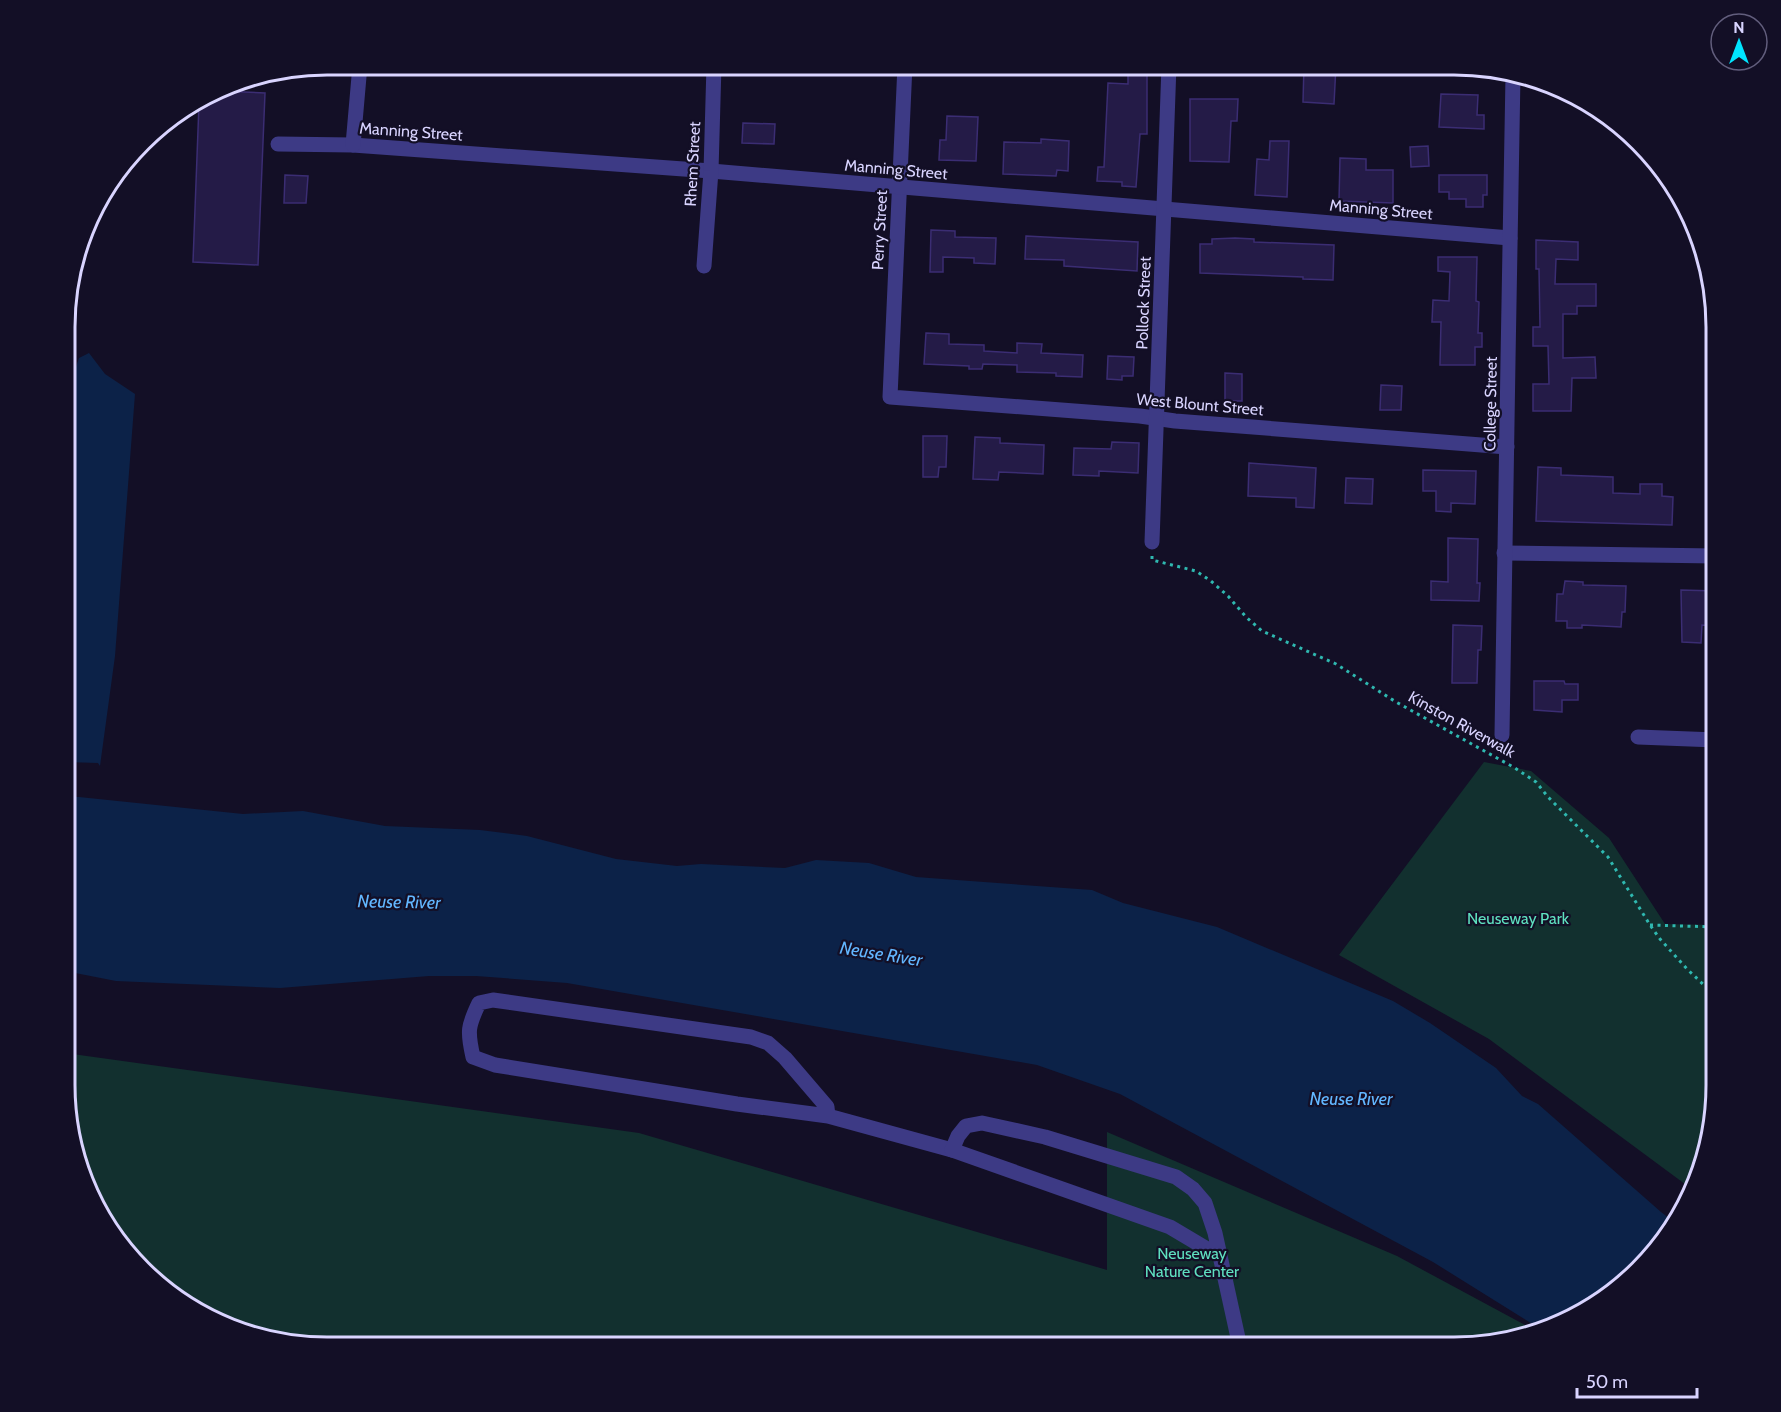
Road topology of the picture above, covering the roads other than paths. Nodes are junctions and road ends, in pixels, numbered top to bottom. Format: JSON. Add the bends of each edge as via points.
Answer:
{"nodes":[{"id":1,"x":359,"y":75,"type":"edge"},
{"id":2,"x":714,"y":75,"type":"edge"},
{"id":3,"x":905,"y":75,"type":"edge"},
{"id":4,"x":1170,"y":75,"type":"edge"},
{"id":5,"x":1513,"y":82,"type":"edge"},
{"id":6,"x":279,"y":144,"type":"dead end"},
{"id":7,"x":353,"y":145,"type":"junction"},
{"id":8,"x":711,"y":171,"type":"junction"},
{"id":9,"x":899,"y":188,"type":"junction"},
{"id":10,"x":1164,"y":208,"type":"junction"},
{"id":11,"x":1510,"y":238,"type":"junction"},
{"id":12,"x":704,"y":266,"type":"dead end"},
{"id":13,"x":890,"y":397,"type":"joint"},
{"id":14,"x":1157,"y":418,"type":"junction"},
{"id":15,"x":1507,"y":447,"type":"junction"},
{"id":16,"x":1152,"y":542,"type":"road end"},
{"id":17,"x":1503,"y":553,"type":"junction"},
{"id":18,"x":1706,"y":556,"type":"edge"},
{"id":19,"x":1502,"y":735,"type":"dead end"},
{"id":20,"x":1638,"y":737,"type":"dead end"},
{"id":21,"x":1706,"y":740,"type":"edge"},
{"id":22,"x":828,"y":1116,"type":"junction"},
{"id":23,"x":952,"y":1150,"type":"junction"},
{"id":24,"x":1219,"y":1250,"type":"junction"},
{"id":25,"x":1238,"y":1337,"type":"edge"}],
"edges":[{"from":1,"to":7,"type":"street"},
{"from":2,"to":8,"type":"street","name":"Rhem Street"},
{"from":3,"to":9,"type":"street","name":"Perry Street"},
{"from":4,"to":10,"type":"street","name":"Pollock Street"},
{"from":5,"to":11,"type":"street","name":"College Street"},
{"from":6,"to":7,"type":"street","name":"Manning Street"},
{"from":7,"to":8,"type":"street","name":"Manning Street"},
{"from":8,"to":9,"type":"street","name":"Manning Street"},
{"from":8,"to":12,"type":"street","name":"Rhem Street"},
{"from":9,"to":10,"type":"street","name":"Manning Street"},
{"from":9,"to":13,"type":"street","name":"Perry Street"},
{"from":10,"to":11,"type":"street","name":"Manning Street"},
{"from":10,"to":14,"type":"street","name":"Pollock Street"},
{"from":11,"to":15,"type":"street","name":"College Street"},
{"from":13,"to":14,"type":"street","name":"West Blount Street"},
{"from":14,"to":15,"type":"street","name":"West Blount Street"},
{"from":14,"to":16,"type":"street","name":"Pollock Street"},
{"from":15,"to":17,"type":"street","name":"College Street"},
{"from":17,"to":18,"type":"street"},
{"from":17,"to":19,"type":"street","name":"College Street"},
{"from":20,"to":21,"type":"street"},
{"from":22,"to":22,"type":"street","via":[[495,1065],[473,1056],[468,1036],[470,1020],[479,1003],[493,1000],[751,1037],[768,1043],[785,1058],[827,1107]]},
{"from":22,"to":23,"type":"street"},
{"from":23,"to":24,"type":"street","via":[[1170,1227],[1207,1250]]},
{"from":23,"to":24,"type":"street","via":[[966,1126],[982,1123],[1045,1137],[1176,1177],[1193,1188],[1205,1203]]},
{"from":24,"to":25,"type":"street"}]}
